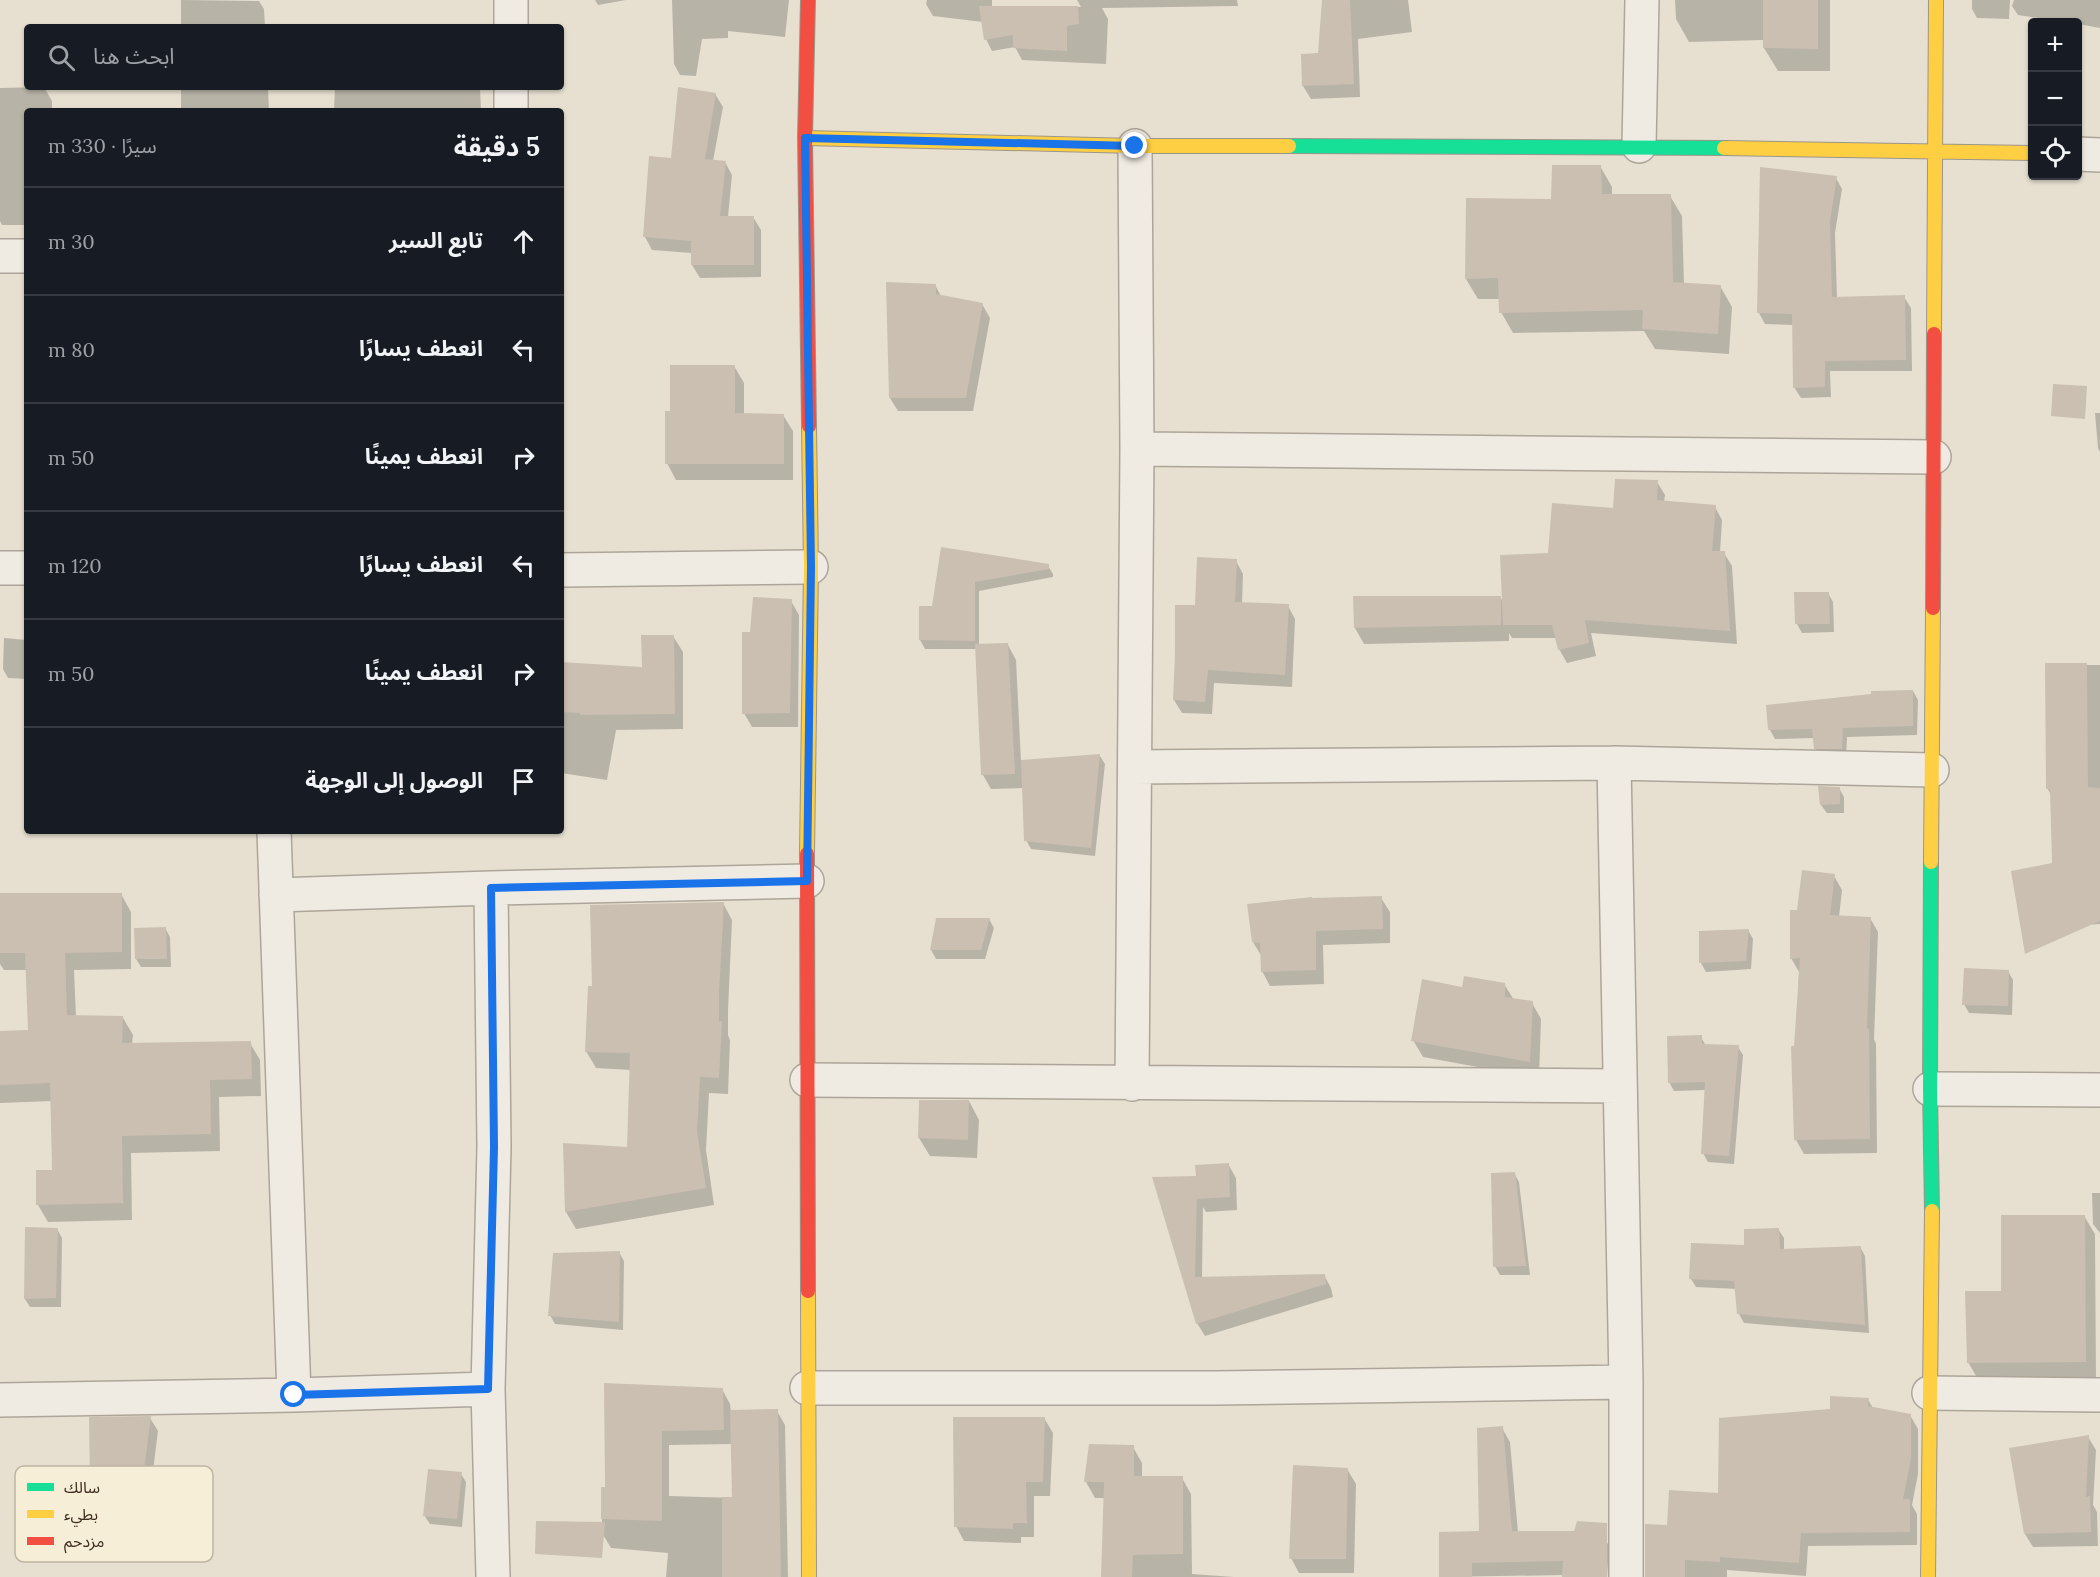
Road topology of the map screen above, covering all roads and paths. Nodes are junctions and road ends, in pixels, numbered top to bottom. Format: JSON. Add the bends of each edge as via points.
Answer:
{"nodes":[{"id":1,"x":511,"y":0,"type":"edge"},
{"id":2,"x":808,"y":0,"type":"edge"},
{"id":3,"x":1642,"y":0,"type":"edge"},
{"id":4,"x":1936,"y":0,"type":"edge"},
{"id":5,"x":511,"y":24,"type":"edge"},
{"id":6,"x":511,"y":90,"type":"edge"},
{"id":7,"x":511,"y":108,"type":"edge"},
{"id":8,"x":805,"y":138,"type":"junction"},
{"id":9,"x":1135,"y":146,"type":"junction"},
{"id":10,"x":1639,"y":146,"type":"junction"},
{"id":11,"x":1935,"y":151,"type":"junction"},
{"id":12,"x":2028,"y":153,"type":"edge"},
{"id":13,"x":2082,"y":154,"type":"edge"},
{"id":14,"x":2100,"y":155,"type":"edge"},
{"id":15,"x":0,"y":256,"type":"edge"},
{"id":16,"x":24,"y":256,"type":"edge"},
{"id":17,"x":1137,"y":449,"type":"junction"},
{"id":18,"x":1934,"y":457,"type":"junction"},
{"id":19,"x":811,"y":567,"type":"junction"},
{"id":20,"x":0,"y":568,"type":"edge"},
{"id":21,"x":24,"y":568,"type":"edge"},
{"id":22,"x":564,"y":570,"type":"edge"},
{"id":23,"x":1614,"y":763,"type":"junction"},
{"id":24,"x":1135,"y":767,"type":"junction"},
{"id":25,"x":1932,"y":770,"type":"junction"},
{"id":26,"x":274,"y":834,"type":"edge"},
{"id":27,"x":807,"y":881,"type":"junction"},
{"id":28,"x":491,"y":888,"type":"junction"},
{"id":29,"x":276,"y":895,"type":"junction"},
{"id":30,"x":807,"y":1080,"type":"junction"},
{"id":31,"x":1132,"y":1084,"type":"junction"},
{"id":32,"x":1620,"y":1086,"type":"junction"},
{"id":33,"x":1930,"y":1089,"type":"junction"},
{"id":34,"x":2100,"y":1090,"type":"edge"},
{"id":35,"x":1626,"y":1382,"type":"junction"},
{"id":36,"x":807,"y":1388,"type":"junction"},
{"id":37,"x":488,"y":1389,"type":"junction"},
{"id":38,"x":1929,"y":1393,"type":"junction"},
{"id":39,"x":294,"y":1395,"type":"junction"},
{"id":40,"x":2100,"y":1395,"type":"edge"},
{"id":41,"x":0,"y":1400,"type":"edge"},
{"id":42,"x":493,"y":1577,"type":"edge"},
{"id":43,"x":809,"y":1577,"type":"edge"},
{"id":44,"x":1626,"y":1577,"type":"edge"},
{"id":45,"x":1928,"y":1577,"type":"edge"}],
"edges":[{"from":1,"to":5,"type":"street"},
{"from":2,"to":8,"type":"street"},
{"from":3,"to":10,"type":"street"},
{"from":4,"to":11,"type":"street"},
{"from":6,"to":7,"type":"street"},
{"from":8,"to":9,"type":"street"},
{"from":8,"to":19,"type":"street"},
{"from":9,"to":10,"type":"street"},
{"from":9,"to":17,"type":"street"},
{"from":10,"to":11,"type":"street"},
{"from":11,"to":12,"type":"street"},
{"from":11,"to":18,"type":"street"},
{"from":13,"to":14,"type":"street"},
{"from":15,"to":16,"type":"street"},
{"from":17,"to":18,"type":"street"},
{"from":17,"to":24,"type":"street"},
{"from":18,"to":25,"type":"street"},
{"from":19,"to":22,"type":"street"},
{"from":19,"to":27,"type":"street"},
{"from":20,"to":21,"type":"street"},
{"from":23,"to":24,"type":"street"},
{"from":23,"to":25,"type":"street"},
{"from":23,"to":32,"type":"street"},
{"from":24,"to":31,"type":"street"},
{"from":25,"to":33,"type":"street"},
{"from":26,"to":29,"type":"street"},
{"from":27,"to":28,"type":"street"},
{"from":27,"to":30,"type":"street"},
{"from":28,"to":29,"type":"street"},
{"from":28,"to":37,"type":"street","via":[[494,1147]]},
{"from":29,"to":39,"type":"street"},
{"from":30,"to":31,"type":"street"},
{"from":30,"to":36,"type":"street"},
{"from":31,"to":32,"type":"street"},
{"from":32,"to":35,"type":"street"},
{"from":33,"to":34,"type":"street"},
{"from":33,"to":38,"type":"street"},
{"from":35,"to":36,"type":"street"},
{"from":35,"to":44,"type":"street"},
{"from":36,"to":43,"type":"street"},
{"from":37,"to":39,"type":"street"},
{"from":37,"to":42,"type":"street"},
{"from":38,"to":40,"type":"street"},
{"from":38,"to":45,"type":"street"},
{"from":39,"to":41,"type":"street"}]}
